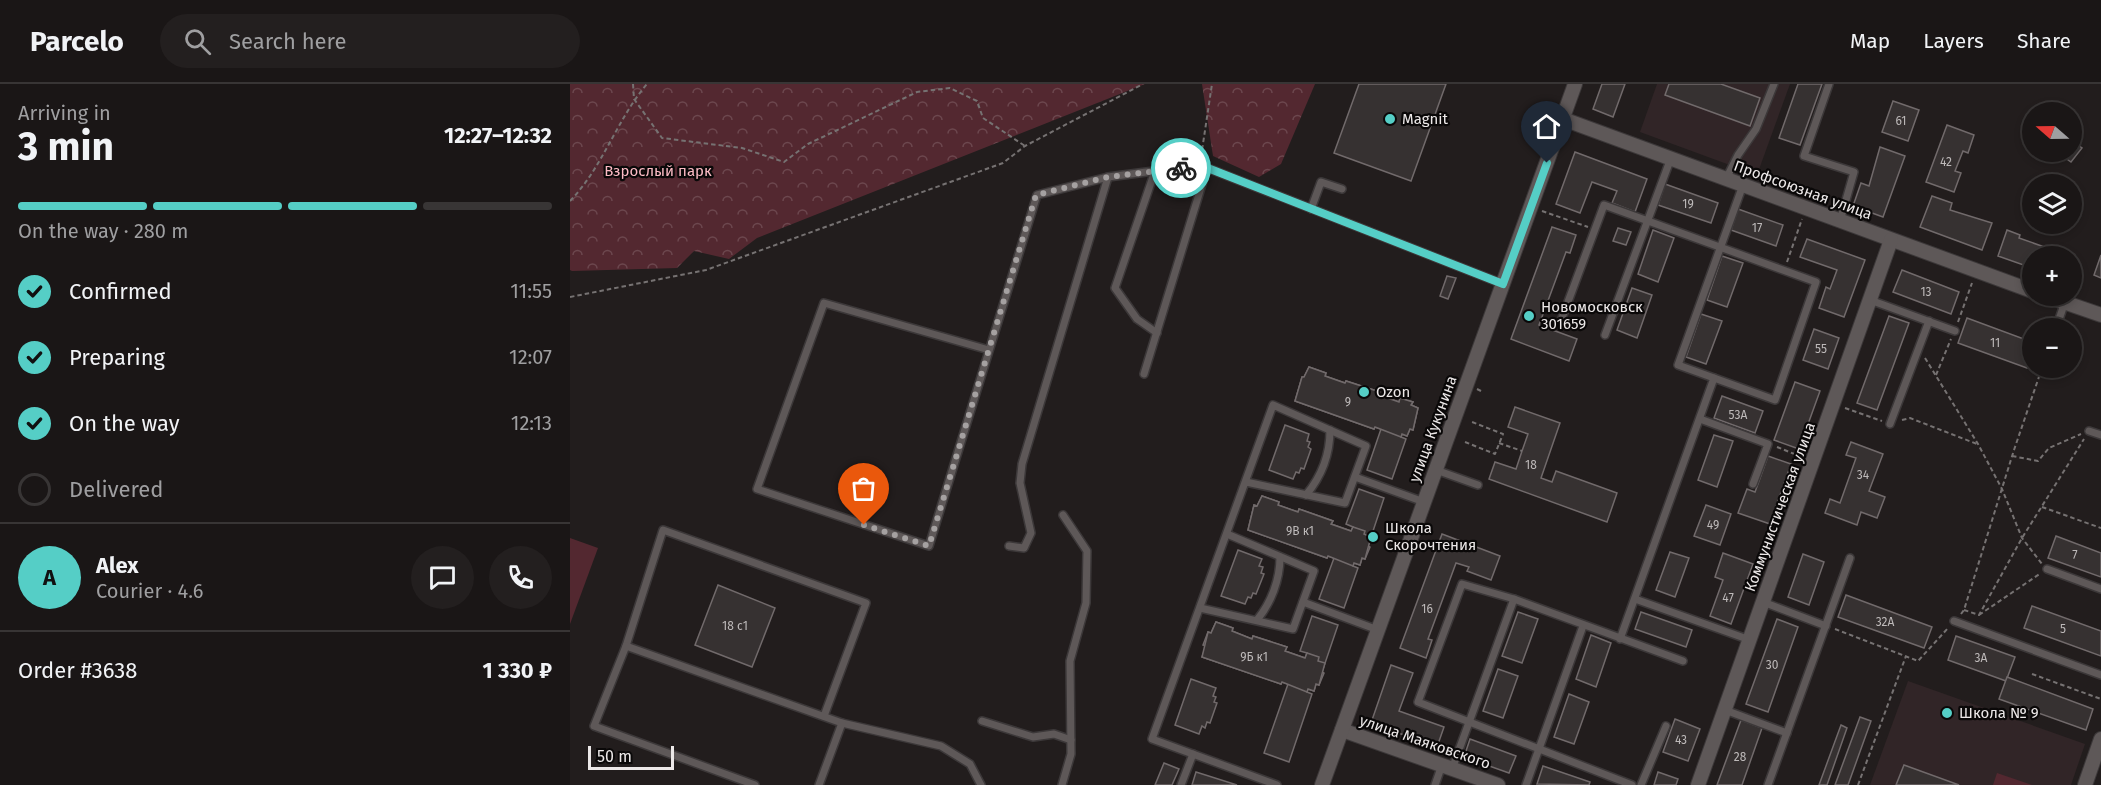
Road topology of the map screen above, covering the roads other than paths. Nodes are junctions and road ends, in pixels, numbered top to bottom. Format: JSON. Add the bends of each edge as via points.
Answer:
{"nodes":[{"id":1,"x":1575,"y":84,"type":"edge"},
{"id":2,"x":1773,"y":84,"type":"edge"},
{"id":3,"x":1829,"y":84,"type":"edge"},
{"id":4,"x":1563,"y":119,"type":"junction"},
{"id":5,"x":1671,"y":158,"type":"junction"},
{"id":6,"x":1203,"y":167,"type":"junction"},
{"id":7,"x":1155,"y":171,"type":"junction"},
{"id":8,"x":1108,"y":177,"type":"junction"},
{"id":9,"x":1726,"y":179,"type":"junction"},
{"id":10,"x":1743,"y":185,"type":"junction"},
{"id":11,"x":1342,"y":189,"type":"dead end"},
{"id":12,"x":1311,"y":209,"type":"junction"},
{"id":13,"x":1648,"y":221,"type":"junction"},
{"id":14,"x":1840,"y":221,"type":"junction"},
{"id":15,"x":1891,"y":240,"type":"junction"},
{"id":16,"x":1720,"y":247,"type":"junction"},
{"id":17,"x":1503,"y":284,"type":"junction"},
{"id":18,"x":2022,"y":287,"type":"edge"},
{"id":19,"x":1870,"y":300,"type":"junction"},
{"id":20,"x":2076,"y":306,"type":"edge"},
{"id":21,"x":2101,"y":315,"type":"edge"},
{"id":22,"x":1562,"y":318,"type":"dead end"},
{"id":23,"x":1929,"y":321,"type":"junction"},
{"id":24,"x":1955,"y":331,"type":"dead end"},
{"id":25,"x":1157,"y":333,"type":"junction"},
{"id":26,"x":1605,"y":335,"type":"dead end"},
{"id":27,"x":989,"y":350,"type":"junction"},
{"id":28,"x":1144,"y":375,"type":"dead end"},
{"id":29,"x":1714,"y":378,"type":"junction"},
{"id":30,"x":1700,"y":419,"type":"junction"},
{"id":31,"x":1890,"y":424,"type":"road end"},
{"id":32,"x":1330,"y":430,"type":"junction"},
{"id":33,"x":2089,"y":431,"type":"road end"},
{"id":34,"x":2101,"y":435,"type":"edge"},
{"id":35,"x":1436,"y":470,"type":"junction"},
{"id":36,"x":1355,"y":477,"type":"junction"},
{"id":37,"x":1246,"y":482,"type":"junction"},
{"id":38,"x":1753,"y":484,"type":"dead end"},
{"id":39,"x":1478,"y":485,"type":"dead end"},
{"id":40,"x":1306,"y":495,"type":"junction"},
{"id":41,"x":1424,"y":502,"type":"junction"},
{"id":42,"x":1064,"y":514,"type":"dead end"},
{"id":43,"x":1227,"y":534,"type":"junction"},
{"id":44,"x":1009,"y":546,"type":"dead end"},
{"id":45,"x":1280,"y":557,"type":"junction"},
{"id":46,"x":1850,"y":558,"type":"dead end"},
{"id":47,"x":2047,"y":569,"type":"road end"},
{"id":48,"x":2101,"y":589,"type":"edge"},
{"id":49,"x":1514,"y":599,"type":"junction"},
{"id":50,"x":1635,"y":599,"type":"junction"},
{"id":51,"x":1303,"y":602,"type":"junction"},
{"id":52,"x":1763,"y":602,"type":"junction"},
{"id":53,"x":1200,"y":608,"type":"junction"},
{"id":54,"x":1257,"y":620,"type":"junction"},
{"id":55,"x":1954,"y":621,"type":"road end"},
{"id":56,"x":1583,"y":626,"type":"junction"},
{"id":57,"x":1826,"y":626,"type":"junction"},
{"id":58,"x":1378,"y":630,"type":"junction"},
{"id":59,"x":1620,"y":639,"type":"junction"},
{"id":60,"x":1750,"y":640,"type":"junction"},
{"id":61,"x":626,"y":646,"type":"junction"},
{"id":62,"x":1683,"y":662,"type":"dead end"},
{"id":63,"x":2101,"y":675,"type":"edge"},
{"id":64,"x":1725,"y":710,"type":"junction"},
{"id":65,"x":824,"y":716,"type":"junction"},
{"id":66,"x":982,"y":721,"type":"dead end"},
{"id":67,"x":1469,"y":722,"type":"junction"},
{"id":68,"x":843,"y":723,"type":"junction"},
{"id":69,"x":1666,"y":726,"type":"dead end"},
{"id":70,"x":1342,"y":730,"type":"junction"},
{"id":71,"x":1787,"y":733,"type":"junction"},
{"id":72,"x":2101,"y":739,"type":"edge"},
{"id":73,"x":1071,"y":740,"type":"junction"},
{"id":74,"x":1539,"y":749,"type":"junction"},
{"id":75,"x":1193,"y":754,"type":"junction"},
{"id":76,"x":1447,"y":767,"type":"junction"},
{"id":77,"x":755,"y":785,"type":"edge"},
{"id":78,"x":819,"y":785,"type":"edge"},
{"id":79,"x":981,"y":785,"type":"edge"},
{"id":80,"x":1062,"y":785,"type":"edge"},
{"id":81,"x":1181,"y":785,"type":"edge"},
{"id":82,"x":1277,"y":785,"type":"edge"},
{"id":83,"x":1322,"y":785,"type":"edge"},
{"id":84,"x":1435,"y":785,"type":"edge"},
{"id":85,"x":1498,"y":785,"type":"edge"},
{"id":86,"x":1526,"y":785,"type":"edge"},
{"id":87,"x":1632,"y":785,"type":"edge"},
{"id":88,"x":1641,"y":785,"type":"edge"},
{"id":89,"x":1698,"y":785,"type":"edge"},
{"id":90,"x":1768,"y":785,"type":"edge"},
{"id":91,"x":2085,"y":785,"type":"edge"}],
"edges":[{"from":1,"to":4,"type":"street","name":"улица Кукунина"},
{"from":2,"to":9,"type":"lane","via":[[1756,129]]},
{"from":3,"to":14,"type":"lane","via":[[1804,156],[1854,172]]},
{"from":4,"to":5,"type":"street","name":"Профсоюзная улица"},
{"from":4,"to":17,"type":"street","name":"улица Кукунина"},
{"from":5,"to":9,"type":"street","name":"Профсоюзная улица"},
{"from":5,"to":13,"type":"lane"},
{"from":6,"to":7,"type":"lane"},
{"from":6,"to":12,"type":"lane"},
{"from":6,"to":25,"type":"lane"},
{"from":7,"to":8,"type":"lane"},
{"from":7,"to":25,"type":"lane","via":[[1114,288],[1137,319]]},
{"from":8,"to":27,"type":"lane","via":[[1036,195]]},
{"from":8,"to":44,"type":"lane","via":[[1022,464],[1020,483],[1031,532],[1024,548]]},
{"from":9,"to":10,"type":"street","name":"Профсоюзная улица"},
{"from":10,"to":14,"type":"street","name":"Профсоюзная улица"},
{"from":10,"to":16,"type":"lane"},
{"from":11,"to":12,"type":"lane","via":[[1322,182]]},
{"from":12,"to":17,"type":"lane"},
{"from":13,"to":16,"type":"lane"},
{"from":13,"to":22,"type":"lane","via":[[1604,205]]},
{"from":13,"to":26,"type":"lane"},
{"from":14,"to":15,"type":"street","name":"Профсоюзная улица"},
{"from":15,"to":18,"type":"street","name":"Профсоюзная улица"},
{"from":15,"to":19,"type":"street","name":"Коммунистическая улица"},
{"from":16,"to":29,"type":"lane","via":[[1678,365]]},
{"from":16,"to":29,"type":"lane","via":[[1816,282],[1775,400]]},
{"from":17,"to":35,"type":"street","name":"улица Кукунина"},
{"from":19,"to":23,"type":"lane"},
{"from":19,"to":52,"type":"street","name":"Коммунистическая улица"},
{"from":20,"to":21,"type":"street"},
{"from":23,"to":24,"type":"lane"},
{"from":23,"to":31,"type":"lane"},
{"from":25,"to":28,"type":"lane"},
{"from":27,"to":27,"type":"lane","via":[[929,546],[757,489],[824,303]]},
{"from":29,"to":30,"type":"lane"},
{"from":30,"to":38,"type":"lane","via":[[1768,444]]},
{"from":30,"to":50,"type":"lane"},
{"from":32,"to":36,"type":"lane","via":[[1366,446]]},
{"from":32,"to":37,"type":"lane","via":[[1274,405]]},
{"from":32,"to":40,"type":"lane","via":[[1330,446],[1316,482]]},
{"from":33,"to":34,"type":"lane"},
{"from":35,"to":39,"type":"lane"},
{"from":35,"to":41,"type":"street","name":"улица Кукунина"},
{"from":36,"to":40,"type":"lane","via":[[1345,503]]},
{"from":36,"to":41,"type":"lane"},
{"from":37,"to":40,"type":"lane"},
{"from":37,"to":43,"type":"lane"},
{"from":41,"to":58,"type":"street","name":"улица Кукунина"},
{"from":42,"to":73,"type":"lane","via":[[1087,551],[1086,603],[1070,661]]},
{"from":43,"to":45,"type":"lane"},
{"from":43,"to":53,"type":"lane"},
{"from":45,"to":51,"type":"lane","via":[[1314,571]]},
{"from":45,"to":54,"type":"lane","via":[[1280,572],[1267,608]]},
{"from":46,"to":57,"type":"lane"},
{"from":47,"to":48,"type":"lane"},
{"from":49,"to":56,"type":"lane"},
{"from":49,"to":67,"type":"lane"},
{"from":49,"to":67,"type":"lane","via":[[1462,584],[1418,702]]},
{"from":50,"to":59,"type":"lane"},
{"from":50,"to":60,"type":"lane"},
{"from":51,"to":54,"type":"lane","via":[[1293,629]]},
{"from":51,"to":58,"type":"lane"},
{"from":52,"to":57,"type":"lane"},
{"from":52,"to":60,"type":"street","name":"Коммунистическая улица"},
{"from":53,"to":54,"type":"lane"},
{"from":53,"to":75,"type":"lane","via":[[1152,739]]},
{"from":55,"to":63,"type":"lane"},
{"from":56,"to":59,"type":"lane"},
{"from":56,"to":74,"type":"lane"},
{"from":57,"to":71,"type":"lane"},
{"from":58,"to":70,"type":"street","name":"улица Кукунина"},
{"from":59,"to":62,"type":"lane"},
{"from":60,"to":64,"type":"street","name":"Коммунистическая улица"},
{"from":61,"to":65,"type":"lane"},
{"from":61,"to":65,"type":"lane","via":[[663,530],[866,603]]},
{"from":61,"to":77,"type":"lane","via":[[594,726]]},
{"from":64,"to":71,"type":"lane"},
{"from":64,"to":89,"type":"street","name":"Коммунистическая улица"},
{"from":65,"to":68,"type":"lane"},
{"from":66,"to":73,"type":"lane","via":[[1033,736],[1054,734]]},
{"from":67,"to":74,"type":"lane"},
{"from":67,"to":76,"type":"lane"},
{"from":68,"to":78,"type":"lane"},
{"from":68,"to":79,"type":"lane","via":[[940,746],[970,764]]},
{"from":69,"to":88,"type":"lane"},
{"from":70,"to":76,"type":"street","name":"улица Маяковского"},
{"from":70,"to":83,"type":"street","name":"улица Кукунина"},
{"from":71,"to":90,"type":"lane"},
{"from":72,"to":91,"type":"street"},
{"from":73,"to":80,"type":"lane"},
{"from":74,"to":86,"type":"lane"},
{"from":74,"to":87,"type":"lane"},
{"from":75,"to":81,"type":"lane"},
{"from":75,"to":82,"type":"lane"},
{"from":76,"to":84,"type":"lane"},
{"from":76,"to":85,"type":"street","name":"улица Маяковского"}]}
